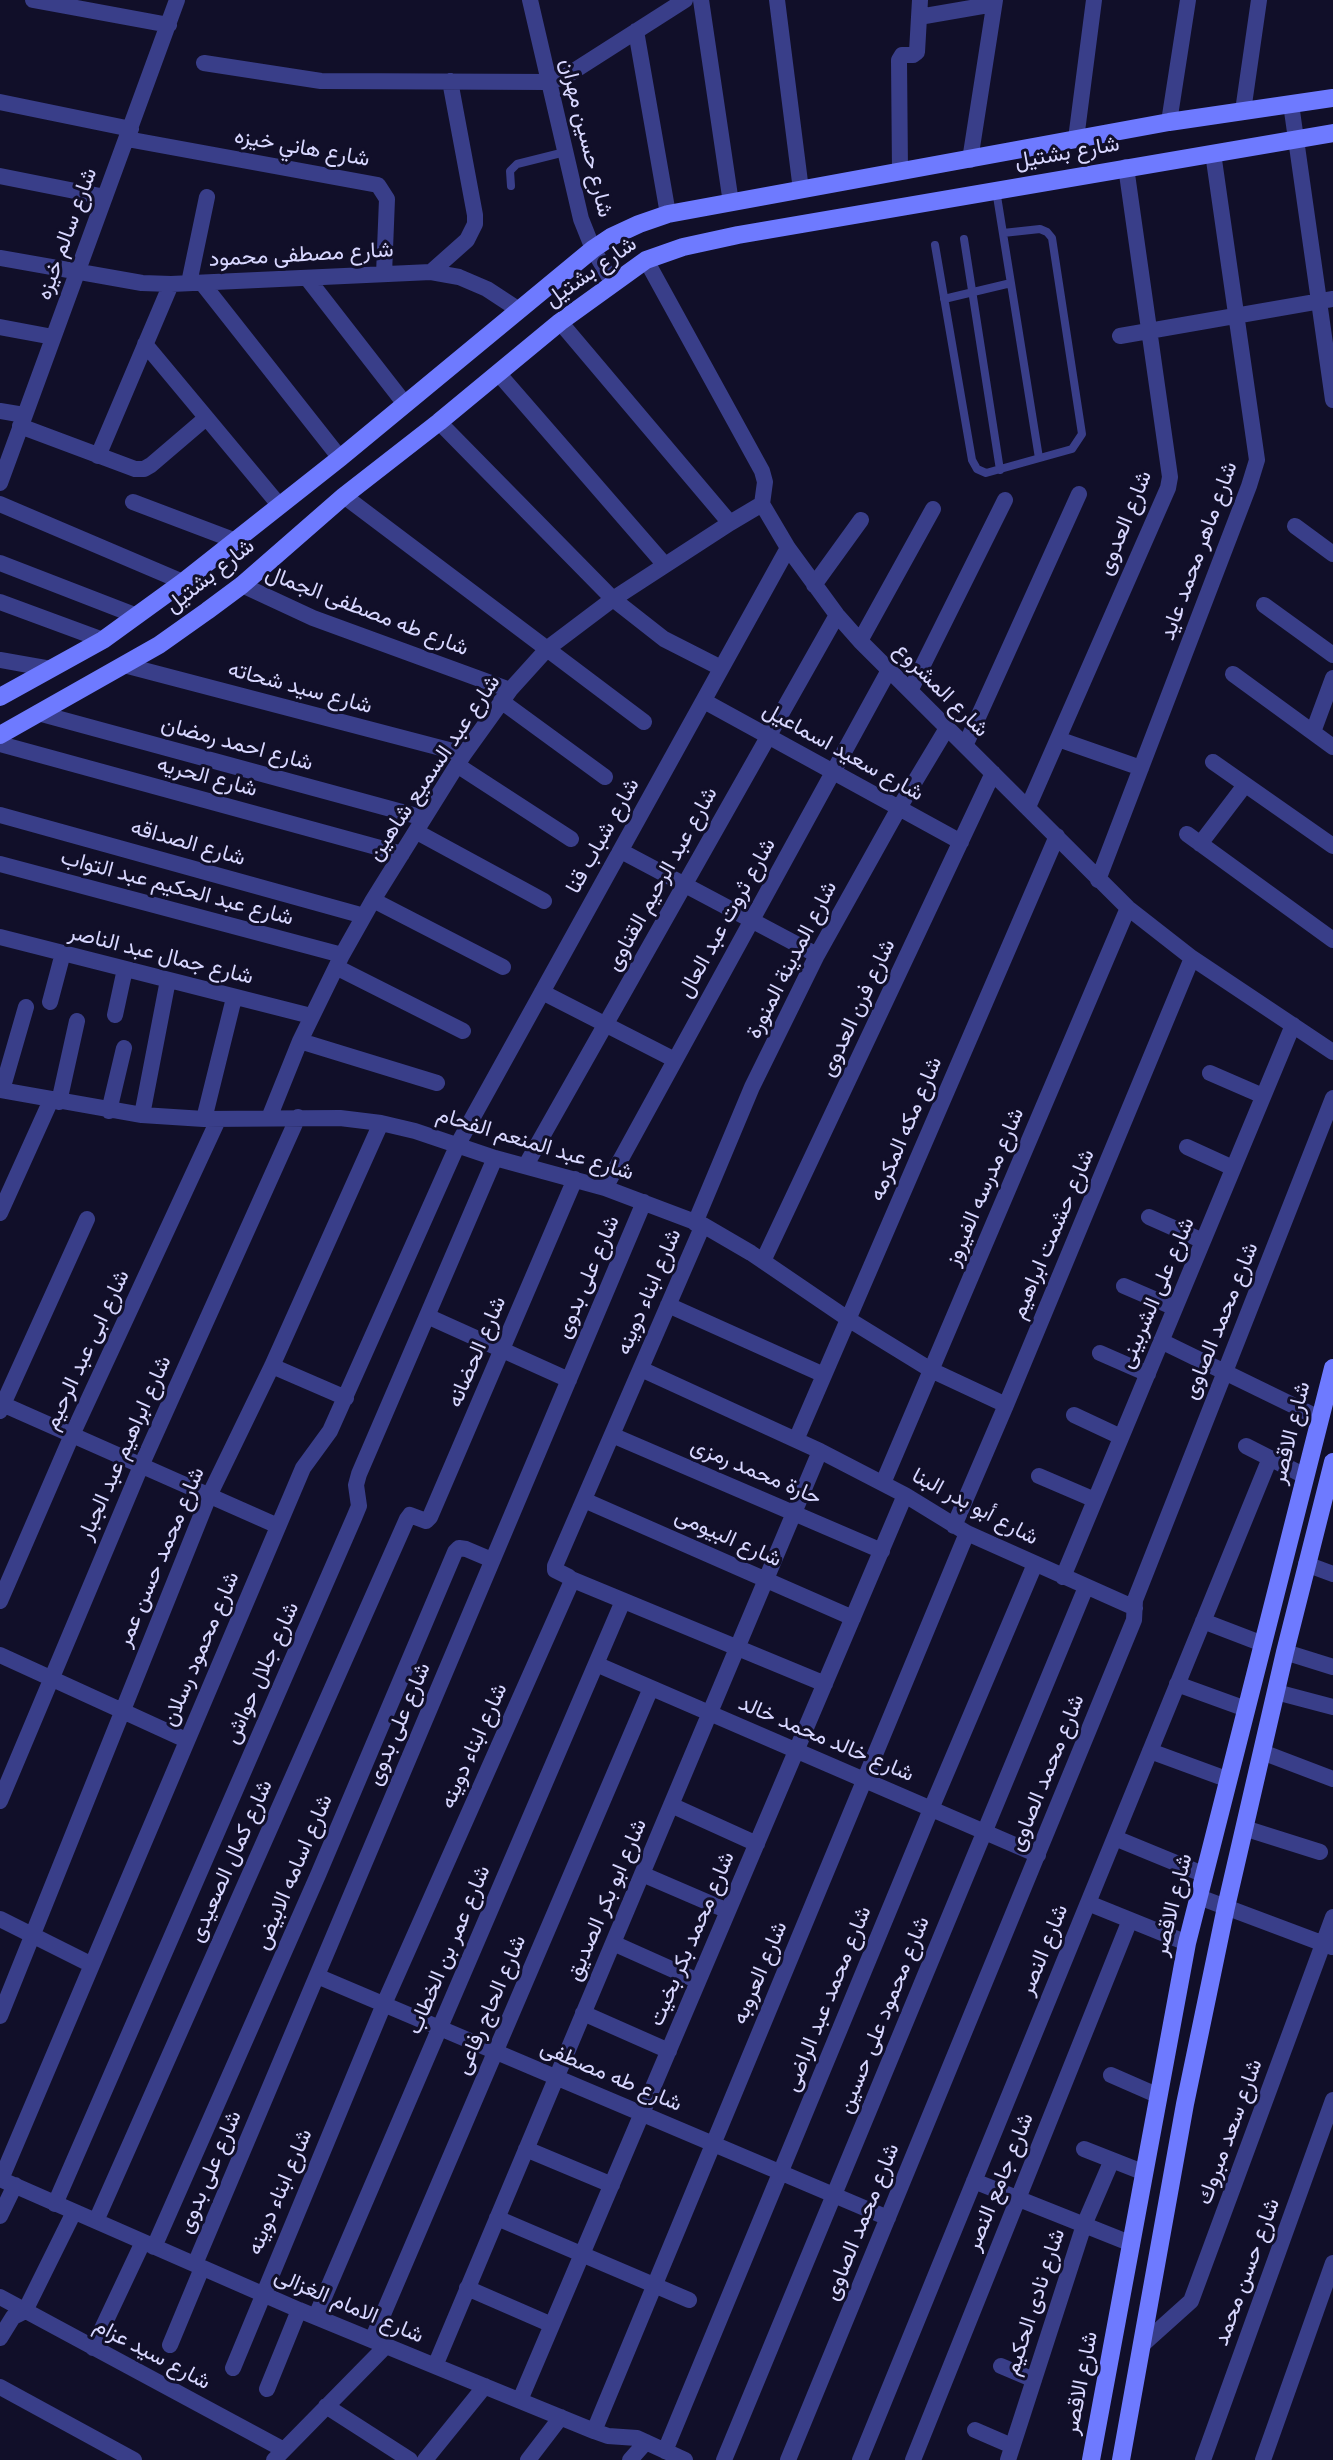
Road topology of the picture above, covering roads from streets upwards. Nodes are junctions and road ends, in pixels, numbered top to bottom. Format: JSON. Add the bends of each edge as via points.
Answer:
{"nodes":[{"id":1,"x":33,"y":0,"type":"edge"},
{"id":2,"x":177,"y":0,"type":"edge"},
{"id":3,"x":530,"y":0,"type":"edge"},
{"id":4,"x":685,"y":0,"type":"edge"},
{"id":5,"x":701,"y":0,"type":"edge"},
{"id":6,"x":777,"y":0,"type":"edge"},
{"id":7,"x":920,"y":0,"type":"edge"},
{"id":8,"x":1094,"y":0,"type":"edge"},
{"id":9,"x":1188,"y":0,"type":"edge"},
{"id":10,"x":1259,"y":0,"type":"edge"},
{"id":11,"x":994,"y":2,"type":"edge"},
{"id":12,"x":919,"y":17,"type":"junction"},
{"id":13,"x":169,"y":25,"type":"junction"},
{"id":14,"x":636,"y":31,"type":"junction"},
{"id":15,"x":204,"y":63,"type":"dead end"},
{"id":16,"x":450,"y":81,"type":"junction"},
{"id":17,"x":549,"y":82,"type":"junction"},
{"id":18,"x":1333,"y":98,"type":"edge"},
{"id":19,"x":0,"y":102,"type":"edge"},
{"id":20,"x":1291,"y":104,"type":"junction"},
{"id":21,"x":1243,"y":111,"type":"junction"},
{"id":22,"x":1168,"y":122,"type":"junction"},
{"id":23,"x":1333,"y":133,"type":"edge"},
{"id":24,"x":129,"y":134,"type":"junction"},
{"id":25,"x":1295,"y":138,"type":"junction"},
{"id":26,"x":1076,"y":139,"type":"junction"},
{"id":27,"x":1213,"y":153,"type":"junction"},
{"id":28,"x":970,"y":160,"type":"junction"},
{"id":29,"x":1126,"y":167,"type":"junction"},
{"id":30,"x":900,"y":172,"type":"junction"},
{"id":31,"x":0,"y":176,"type":"edge"},
{"id":32,"x":801,"y":190,"type":"junction"},
{"id":33,"x":105,"y":197,"type":"junction"},
{"id":34,"x":207,"y":197,"type":"dead end"},
{"id":35,"x":731,"y":203,"type":"junction"},
{"id":36,"x":668,"y":214,"type":"junction"},
{"id":37,"x":593,"y":249,"type":"junction"},
{"id":38,"x":0,"y":258,"type":"edge"},
{"id":39,"x":646,"y":260,"type":"junction"},
{"id":40,"x":76,"y":272,"type":"junction"},
{"id":41,"x":432,"y":272,"type":"junction"},
{"id":42,"x":384,"y":274,"type":"junction"},
{"id":43,"x":307,"y":278,"type":"junction"},
{"id":44,"x":612,"y":282,"type":"junction"},
{"id":45,"x":195,"y":283,"type":"junction"},
{"id":46,"x":171,"y":284,"type":"junction"},
{"id":47,"x":1326,"y":301,"type":"edge"},
{"id":48,"x":519,"y":310,"type":"junction"},
{"id":49,"x":1237,"y":316,"type":"junction"},
{"id":50,"x":560,"y":322,"type":"junction"},
{"id":51,"x":0,"y":327,"type":"edge"},
{"id":52,"x":1150,"y":331,"type":"junction"},
{"id":53,"x":1120,"y":336,"type":"dead end"},
{"id":54,"x":53,"y":337,"type":"junction"},
{"id":55,"x":145,"y":344,"type":"junction"},
{"id":56,"x":498,"y":374,"type":"junction"},
{"id":57,"x":1333,"y":400,"type":"edge"},
{"id":58,"x":405,"y":404,"type":"junction"},
{"id":59,"x":0,"y":411,"type":"edge"},
{"id":60,"x":206,"y":418,"type":"junction"},
{"id":61,"x":22,"y":421,"type":"junction"},
{"id":62,"x":439,"y":422,"type":"junction"},
{"id":63,"x":98,"y":456,"type":"junction"},
{"id":64,"x":340,"y":458,"type":"junction"},
{"id":65,"x":0,"y":481,"type":"edge"},
{"id":66,"x":1079,"y":494,"type":"dead end"},
{"id":67,"x":344,"y":496,"type":"junction"},
{"id":68,"x":1005,"y":500,"type":"dead end"},
{"id":69,"x":133,"y":502,"type":"dead end"},
{"id":70,"x":0,"y":504,"type":"edge"},
{"id":71,"x":762,"y":504,"type":"junction"},
{"id":72,"x":280,"y":506,"type":"junction"},
{"id":73,"x":933,"y":509,"type":"dead end"},
{"id":74,"x":861,"y":520,"type":"dead end"},
{"id":75,"x":729,"y":523,"type":"junction"},
{"id":76,"x":1295,"y":526,"type":"dead end"},
{"id":77,"x":237,"y":542,"type":"junction"},
{"id":78,"x":788,"y":548,"type":"junction"},
{"id":79,"x":1333,"y":554,"type":"edge"},
{"id":80,"x":0,"y":564,"type":"edge"},
{"id":81,"x":665,"y":564,"type":"junction"},
{"id":82,"x":183,"y":582,"type":"junction"},
{"id":83,"x":242,"y":585,"type":"junction"},
{"id":84,"x":814,"y":585,"type":"junction"},
{"id":85,"x":612,"y":599,"type":"junction"},
{"id":86,"x":0,"y":602,"type":"edge"},
{"id":87,"x":1264,"y":605,"type":"dead end"},
{"id":88,"x":837,"y":615,"type":"junction"},
{"id":89,"x":136,"y":616,"type":"junction"},
{"id":90,"x":103,"y":640,"type":"junction"},
{"id":91,"x":860,"y":641,"type":"junction"},
{"id":92,"x":548,"y":648,"type":"junction"},
{"id":93,"x":1333,"y":655,"type":"edge"},
{"id":94,"x":0,"y":660,"type":"edge"},
{"id":95,"x":124,"y":665,"type":"junction"},
{"id":96,"x":721,"y":668,"type":"junction"},
{"id":97,"x":51,"y":669,"type":"junction"},
{"id":98,"x":889,"y":670,"type":"junction"},
{"id":99,"x":1233,"y":674,"type":"dead end"},
{"id":100,"x":1333,"y":678,"type":"edge"},
{"id":101,"x":910,"y":691,"type":"junction"},
{"id":102,"x":505,"y":695,"type":"junction"},
{"id":103,"x":0,"y":697,"type":"edge"},
{"id":104,"x":704,"y":701,"type":"junction"},
{"id":105,"x":38,"y":713,"type":"junction"},
{"id":106,"x":644,"y":722,"type":"dead end"},
{"id":107,"x":947,"y":728,"type":"junction"},
{"id":108,"x":1313,"y":732,"type":"junction"},
{"id":109,"x":0,"y":735,"type":"edge"},
{"id":110,"x":768,"y":736,"type":"junction"},
{"id":111,"x":1058,"y":739,"type":"junction"},
{"id":112,"x":0,"y":744,"type":"edge"},
{"id":113,"x":966,"y":746,"type":"junction"},
{"id":114,"x":1333,"y":747,"type":"edge"},
{"id":115,"x":461,"y":760,"type":"junction"},
{"id":116,"x":1213,"y":762,"type":"dead end"},
{"id":117,"x":1141,"y":768,"type":"junction"},
{"id":118,"x":833,"y":772,"type":"junction"},
{"id":119,"x":993,"y":774,"type":"junction"},
{"id":120,"x":605,"y":777,"type":"dead end"},
{"id":121,"x":1245,"y":785,"type":"junction"},
{"id":122,"x":1028,"y":807,"type":"junction"},
{"id":123,"x":899,"y":808,"type":"junction"},
{"id":124,"x":0,"y":814,"type":"edge"},
{"id":125,"x":421,"y":825,"type":"junction"},
{"id":126,"x":1057,"y":836,"type":"junction"},
{"id":127,"x":571,"y":839,"type":"dead end"},
{"id":128,"x":961,"y":842,"type":"junction"},
{"id":129,"x":1333,"y":846,"type":"edge"},
{"id":130,"x":621,"y":851,"type":"junction"},
{"id":131,"x":402,"y":854,"type":"junction"},
{"id":132,"x":0,"y":864,"type":"edge"},
{"id":133,"x":1098,"y":880,"type":"junction"},
{"id":134,"x":685,"y":885,"type":"junction"},
{"id":135,"x":373,"y":900,"type":"junction"},
{"id":136,"x":544,"y":901,"type":"dead end"},
{"id":137,"x":1128,"y":908,"type":"junction"},
{"id":138,"x":364,"y":915,"type":"junction"},
{"id":139,"x":752,"y":921,"type":"junction"},
{"id":140,"x":0,"y":937,"type":"edge"},
{"id":141,"x":1333,"y":940,"type":"edge"},
{"id":142,"x":63,"y":953,"type":"junction"},
{"id":143,"x":817,"y":955,"type":"junction"},
{"id":144,"x":1192,"y":958,"type":"junction"},
{"id":145,"x":339,"y":961,"type":"junction"},
{"id":146,"x":503,"y":967,"type":"dead end"},
{"id":147,"x":125,"y":969,"type":"junction"},
{"id":148,"x":168,"y":980,"type":"junction"},
{"id":149,"x":542,"y":992,"type":"junction"},
{"id":150,"x":234,"y":998,"type":"junction"},
{"id":151,"x":50,"y":1002,"type":"dead end"},
{"id":152,"x":26,"y":1007,"type":"dead end"},
{"id":153,"x":115,"y":1015,"type":"dead end"},
{"id":154,"x":311,"y":1016,"type":"junction"},
{"id":155,"x":77,"y":1021,"type":"dead end"},
{"id":156,"x":606,"y":1024,"type":"junction"},
{"id":157,"x":1293,"y":1025,"type":"junction"},
{"id":158,"x":463,"y":1031,"type":"dead end"},
{"id":159,"x":300,"y":1041,"type":"junction"},
{"id":160,"x":124,"y":1048,"type":"dead end"},
{"id":161,"x":1333,"y":1052,"type":"edge"},
{"id":162,"x":675,"y":1060,"type":"junction"},
{"id":163,"x":1210,"y":1073,"type":"dead end"},
{"id":164,"x":437,"y":1083,"type":"dead end"},
{"id":165,"x":1,"y":1090,"type":"edge"},
{"id":166,"x":1263,"y":1096,"type":"junction"},
{"id":167,"x":1333,"y":1098,"type":"edge"},
{"id":168,"x":55,"y":1101,"type":"junction"},
{"id":169,"x":109,"y":1111,"type":"junction"},
{"id":170,"x":142,"y":1115,"type":"junction"},
{"id":171,"x":298,"y":1117,"type":"junction"},
{"id":172,"x":269,"y":1118,"type":"junction"},
{"id":173,"x":211,"y":1120,"type":"junction"},
{"id":174,"x":381,"y":1123,"type":"junction"},
{"id":175,"x":458,"y":1144,"type":"junction"},
{"id":176,"x":1187,"y":1147,"type":"dead end"},
{"id":177,"x":495,"y":1158,"type":"junction"},
{"id":178,"x":526,"y":1166,"type":"junction"},
{"id":179,"x":1233,"y":1168,"type":"junction"},
{"id":180,"x":576,"y":1179,"type":"junction"},
{"id":181,"x":605,"y":1188,"type":"junction"},
{"id":182,"x":644,"y":1202,"type":"junction"},
{"id":183,"x":0,"y":1213,"type":"edge"},
{"id":184,"x":1149,"y":1217,"type":"dead end"},
{"id":185,"x":87,"y":1219,"type":"dead end"},
{"id":186,"x":699,"y":1224,"type":"junction"},
{"id":187,"x":1203,"y":1241,"type":"junction"},
{"id":188,"x":763,"y":1262,"type":"junction"},
{"id":189,"x":1124,"y":1286,"type":"dead end"},
{"id":190,"x":668,"y":1305,"type":"junction"},
{"id":191,"x":1175,"y":1308,"type":"junction"},
{"id":192,"x":427,"y":1316,"type":"junction"},
{"id":193,"x":848,"y":1318,"type":"junction"},
{"id":194,"x":1161,"y":1341,"type":"junction"},
{"id":195,"x":502,"y":1350,"type":"junction"},
{"id":196,"x":1100,"y":1353,"type":"dead end"},
{"id":197,"x":272,"y":1366,"type":"junction"},
{"id":198,"x":1333,"y":1368,"type":"edge"},
{"id":199,"x":641,"y":1369,"type":"junction"},
{"id":200,"x":932,"y":1370,"type":"junction"},
{"id":201,"x":1224,"y":1372,"type":"junction"},
{"id":202,"x":1148,"y":1374,"type":"junction"},
{"id":203,"x":824,"y":1375,"type":"junction"},
{"id":204,"x":569,"y":1380,"type":"junction"},
{"id":205,"x":346,"y":1398,"type":"junction"},
{"id":206,"x":1006,"y":1405,"type":"junction"},
{"id":207,"x":1,"y":1406,"type":"edge"},
{"id":208,"x":1074,"y":1415,"type":"dead end"},
{"id":209,"x":1319,"y":1418,"type":"junction"},
{"id":210,"x":72,"y":1435,"type":"junction"},
{"id":211,"x":612,"y":1435,"type":"junction"},
{"id":212,"x":1121,"y":1437,"type":"junction"},
{"id":213,"x":796,"y":1440,"type":"junction"},
{"id":214,"x":1246,"y":1446,"type":"dead end"},
{"id":215,"x":820,"y":1451,"type":"junction"},
{"id":216,"x":1270,"y":1458,"type":"junction"},
{"id":217,"x":1333,"y":1462,"type":"edge"},
{"id":218,"x":141,"y":1466,"type":"junction"},
{"id":219,"x":1039,"y":1476,"type":"dead end"},
{"id":220,"x":1305,"y":1476,"type":"junction"},
{"id":221,"x":883,"y":1483,"type":"junction"},
{"id":222,"x":906,"y":1495,"type":"junction"},
{"id":223,"x":209,"y":1496,"type":"junction"},
{"id":224,"x":584,"y":1500,"type":"junction"},
{"id":225,"x":1095,"y":1500,"type":"junction"},
{"id":226,"x":794,"y":1513,"type":"junction"},
{"id":227,"x":407,"y":1519,"type":"joint"},
{"id":228,"x":278,"y":1526,"type":"junction"},
{"id":229,"x":960,"y":1529,"type":"junction"},
{"id":230,"x":882,"y":1551,"type":"junction"},
{"id":231,"x":492,"y":1560,"type":"junction"},
{"id":232,"x":1035,"y":1564,"type":"junction"},
{"id":233,"x":1306,"y":1564,"type":"junction"},
{"id":234,"x":1333,"y":1574,"type":"edge"},
{"id":235,"x":1063,"y":1577,"type":"junction"},
{"id":236,"x":571,"y":1579,"type":"junction"},
{"id":237,"x":766,"y":1580,"type":"junction"},
{"id":238,"x":1086,"y":1587,"type":"junction"},
{"id":239,"x":0,"y":1601,"type":"edge"},
{"id":240,"x":623,"y":1601,"type":"junction"},
{"id":241,"x":1135,"y":1608,"type":"junction"},
{"id":242,"x":853,"y":1618,"type":"junction"},
{"id":243,"x":1203,"y":1621,"type":"junction"},
{"id":244,"x":1263,"y":1644,"type":"junction"},
{"id":245,"x":737,"y":1648,"type":"junction"},
{"id":246,"x":1285,"y":1652,"type":"junction"},
{"id":247,"x":0,"y":1655,"type":"edge"},
{"id":248,"x":596,"y":1664,"type":"junction"},
{"id":249,"x":1333,"y":1667,"type":"edge"},
{"id":250,"x":50,"y":1678,"type":"junction"},
{"id":251,"x":825,"y":1684,"type":"junction"},
{"id":252,"x":1178,"y":1684,"type":"junction"},
{"id":253,"x":651,"y":1688,"type":"junction"},
{"id":254,"x":1276,"y":1692,"type":"junction"},
{"id":255,"x":1333,"y":1707,"type":"edge"},
{"id":256,"x":1246,"y":1709,"type":"junction"},
{"id":257,"x":122,"y":1710,"type":"junction"},
{"id":258,"x":710,"y":1713,"type":"junction"},
{"id":259,"x":186,"y":1740,"type":"junction"},
{"id":260,"x":796,"y":1751,"type":"junction"},
{"id":261,"x":1150,"y":1751,"type":"junction"},
{"id":262,"x":1262,"y":1752,"type":"junction"},
{"id":263,"x":1333,"y":1779,"type":"edge"},
{"id":264,"x":865,"y":1780,"type":"junction"},
{"id":265,"x":1229,"y":1780,"type":"junction"},
{"id":266,"x":0,"y":1801,"type":"edge"},
{"id":267,"x":671,"y":1805,"type":"junction"},
{"id":268,"x":931,"y":1809,"type":"junction"},
{"id":269,"x":1244,"y":1828,"type":"junction"},
{"id":270,"x":984,"y":1832,"type":"junction"},
{"id":271,"x":1114,"y":1838,"type":"junction"},
{"id":272,"x":757,"y":1844,"type":"junction"},
{"id":273,"x":1320,"y":1852,"type":"dead end"},
{"id":274,"x":1038,"y":1855,"type":"junction"},
{"id":275,"x":642,"y":1874,"type":"junction"},
{"id":276,"x":1205,"y":1875,"type":"junction"},
{"id":277,"x":1199,"y":1898,"type":"junction"},
{"id":278,"x":1088,"y":1903,"type":"junction"},
{"id":279,"x":1226,"y":1907,"type":"junction"},
{"id":280,"x":728,"y":1911,"type":"junction"},
{"id":281,"x":1333,"y":1917,"type":"edge"},
{"id":282,"x":0,"y":1919,"type":"edge"},
{"id":283,"x":1130,"y":1920,"type":"junction"},
{"id":284,"x":33,"y":1936,"type":"junction"},
{"id":285,"x":613,"y":1943,"type":"junction"},
{"id":286,"x":1187,"y":1943,"type":"junction"},
{"id":287,"x":1328,"y":1946,"type":"edge"},
{"id":288,"x":92,"y":1965,"type":"junction"},
{"id":289,"x":317,"y":1976,"type":"junction"},
{"id":290,"x":698,"y":1981,"type":"junction"},
{"id":291,"x":384,"y":2004,"type":"junction"},
{"id":292,"x":583,"y":2013,"type":"junction"},
{"id":293,"x":0,"y":2016,"type":"edge"},
{"id":294,"x":440,"y":2028,"type":"junction"},
{"id":295,"x":495,"y":2051,"type":"junction"},
{"id":296,"x":669,"y":2051,"type":"junction"},
{"id":297,"x":1111,"y":2075,"type":"dead end"},
{"id":298,"x":556,"y":2078,"type":"junction"},
{"id":299,"x":1159,"y":2096,"type":"junction"},
{"id":300,"x":1333,"y":2100,"type":"edge"},
{"id":301,"x":642,"y":2114,"type":"junction"},
{"id":302,"x":713,"y":2144,"type":"junction"},
{"id":303,"x":526,"y":2149,"type":"junction"},
{"id":304,"x":1084,"y":2149,"type":"dead end"},
{"id":305,"x":1112,"y":2160,"type":"junction"},
{"id":306,"x":780,"y":2173,"type":"junction"},
{"id":307,"x":1145,"y":2173,"type":"junction"},
{"id":308,"x":5,"y":2181,"type":"edge"},
{"id":309,"x":974,"y":2181,"type":"junction"},
{"id":310,"x":612,"y":2185,"type":"junction"},
{"id":311,"x":834,"y":2195,"type":"junction"},
{"id":312,"x":1018,"y":2199,"type":"junction"},
{"id":313,"x":55,"y":2204,"type":"junction"},
{"id":314,"x":74,"y":2212,"type":"junction"},
{"id":315,"x":0,"y":2217,"type":"edge"},
{"id":316,"x":497,"y":2218,"type":"junction"},
{"id":317,"x":888,"y":2218,"type":"junction"},
{"id":318,"x":96,"y":2221,"type":"junction"},
{"id":319,"x":1084,"y":2225,"type":"junction"},
{"id":320,"x":148,"y":2244,"type":"junction"},
{"id":321,"x":1132,"y":2244,"type":"junction"},
{"id":322,"x":582,"y":2255,"type":"junction"},
{"id":323,"x":1333,"y":2263,"type":"edge"},
{"id":324,"x":199,"y":2266,"type":"junction"},
{"id":325,"x":654,"y":2286,"type":"junction"},
{"id":326,"x":467,"y":2288,"type":"junction"},
{"id":327,"x":262,"y":2294,"type":"junction"},
{"id":328,"x":0,"y":2297,"type":"edge"},
{"id":329,"x":689,"y":2300,"type":"dead end"},
{"id":330,"x":299,"y":2310,"type":"junction"},
{"id":331,"x":25,"y":2311,"type":"junction"},
{"id":332,"x":316,"y":2316,"type":"junction"},
{"id":333,"x":552,"y":2325,"type":"junction"},
{"id":334,"x":0,"y":2338,"type":"edge"},
{"id":335,"x":379,"y":2343,"type":"junction"},
{"id":336,"x":170,"y":2345,"type":"dead end"},
{"id":337,"x":1142,"y":2345,"type":"junction"},
{"id":338,"x":93,"y":2348,"type":"junction"},
{"id":339,"x":435,"y":2366,"type":"junction"},
{"id":340,"x":1001,"y":2366,"type":"dead end"},
{"id":341,"x":233,"y":2368,"type":"dead end"},
{"id":342,"x":1034,"y":2380,"type":"junction"},
{"id":343,"x":485,"y":2386,"type":"junction"},
{"id":344,"x":0,"y":2387,"type":"edge"},
{"id":345,"x":267,"y":2389,"type":"dead end"},
{"id":346,"x":520,"y":2400,"type":"junction"},
{"id":347,"x":326,"y":2406,"type":"junction"},
{"id":348,"x":561,"y":2417,"type":"junction"},
{"id":349,"x":975,"y":2430,"type":"dead end"},
{"id":350,"x":594,"y":2431,"type":"junction"},
{"id":351,"x":646,"y":2442,"type":"junction"},
{"id":352,"x":665,"y":2451,"type":"junction"},
{"id":353,"x":1010,"y":2453,"type":"edge"},
{"id":354,"x":279,"y":2455,"type":"edge"},
{"id":355,"x":134,"y":2460,"type":"edge"},
{"id":356,"x":410,"y":2460,"type":"edge"},
{"id":357,"x":425,"y":2460,"type":"edge"},
{"id":358,"x":528,"y":2460,"type":"edge"},
{"id":359,"x":630,"y":2460,"type":"edge"},
{"id":360,"x":685,"y":2460,"type":"edge"},
{"id":361,"x":724,"y":2460,"type":"edge"},
{"id":362,"x":788,"y":2460,"type":"edge"},
{"id":363,"x":860,"y":2460,"type":"edge"},
{"id":364,"x":913,"y":2460,"type":"edge"},
{"id":365,"x":1091,"y":2460,"type":"edge"},
{"id":366,"x":1121,"y":2460,"type":"edge"},
{"id":367,"x":1203,"y":2460,"type":"edge"},
{"id":368,"x":1263,"y":2460,"type":"edge"}],
"edges":[{"from":1,"to":13,"type":"street"},
{"from":2,"to":13,"type":"street","name":"شارع سالم خيزه"},
{"from":3,"to":17,"type":"street","name":"شارع حسين مهران"},
{"from":4,"to":14,"type":"street"},
{"from":5,"to":35,"type":"street"},
{"from":6,"to":32,"type":"street"},
{"from":7,"to":12,"type":"street"},
{"from":8,"to":26,"type":"street"},
{"from":9,"to":22,"type":"street"},
{"from":10,"to":21,"type":"street"},
{"from":11,"to":12,"type":"street"},
{"from":11,"to":28,"type":"street"},
{"from":12,"to":30,"type":"street","via":[[917,52],[902,55],[899,60]]},
{"from":13,"to":24,"type":"street","name":"شارع سالم خيزه"},
{"from":14,"to":17,"type":"street","via":[[566,76]]},
{"from":14,"to":36,"type":"street"},
{"from":15,"to":16,"type":"street","via":[[321,81]]},
{"from":16,"to":17,"type":"street"},
{"from":16,"to":41,"type":"street","via":[[475,224],[467,240]]},
{"from":17,"to":37,"type":"street","name":"شارع حسين مهران","via":[[581,219]]},
{"from":18,"to":20,"type":"street","name":"شارع بشتيل"},
{"from":19,"to":24,"type":"street","name":"شارع هاني خيزه"},
{"from":20,"to":21,"type":"street","name":"شارع بشتيل"},
{"from":20,"to":25,"type":"street"},
{"from":21,"to":22,"type":"street","name":"شارع بشتيل"},
{"from":22,"to":26,"type":"street","name":"شارع بشتيل"},
{"from":23,"to":25,"type":"street","name":"شارع بشتيل"},
{"from":24,"to":33,"type":"street","name":"شارع سالم خيزه"},
{"from":24,"to":42,"type":"street","name":"شارع هاني خيزه","via":[[378,185],[387,199]]},
{"from":25,"to":27,"type":"street","name":"شارع بشتيل"},
{"from":25,"to":47,"type":"street"},
{"from":26,"to":28,"type":"street","name":"شارع بشتيل"},
{"from":27,"to":29,"type":"street","name":"شارع بشتيل"},
{"from":27,"to":49,"type":"street","name":"شارع ماهر محمد عايد"},
{"from":28,"to":30,"type":"street","name":"شارع بشتيل"},
{"from":29,"to":39,"type":"street","name":"شارع بشتيل","via":[[738,235]]},
{"from":29,"to":52,"type":"street","name":"شارع العدوى"},
{"from":30,"to":32,"type":"street","name":"شارع بشتيل"},
{"from":31,"to":33,"type":"street"},
{"from":32,"to":35,"type":"street","name":"شارع بشتيل"},
{"from":33,"to":40,"type":"street","name":"شارع سالم خيزه"},
{"from":34,"to":45,"type":"street"},
{"from":35,"to":36,"type":"street","name":"شارع بشتيل"},
{"from":36,"to":37,"type":"street","name":"شارع بشتيل","via":[[611,237]]},
{"from":37,"to":44,"type":"street","name":"شارع حسين مهران"},
{"from":37,"to":48,"type":"street","name":"شارع بشتيل"},
{"from":38,"to":40,"type":"street","name":"شارع مصطفى محمود"},
{"from":39,"to":44,"type":"street","name":"شارع بشتيل"},
{"from":39,"to":71,"type":"street","via":[[762,471]]},
{"from":40,"to":46,"type":"street","name":"شارع مصطفى محمود"},
{"from":40,"to":54,"type":"street","name":"شارع سالم خيزه"},
{"from":41,"to":42,"type":"street","name":"شارع مصطفى محمود"},
{"from":41,"to":48,"type":"street","name":"شارع مصطفى محمود","via":[[487,289]]},
{"from":42,"to":43,"type":"street","name":"شارع مصطفى محمود"},
{"from":43,"to":45,"type":"street","name":"شارع مصطفى محمود"},
{"from":43,"to":58,"type":"street"},
{"from":44,"to":50,"type":"street","name":"شارع بشتيل"},
{"from":45,"to":46,"type":"street","name":"شارع مصطفى محمود"},
{"from":45,"to":64,"type":"street"},
{"from":46,"to":55,"type":"street"},
{"from":47,"to":49,"type":"street"},
{"from":47,"to":57,"type":"street"},
{"from":48,"to":58,"type":"street","name":"شارع بشتيل"},
{"from":49,"to":52,"type":"street"},
{"from":49,"to":117,"type":"street","name":"شارع ماهر محمد عايد","via":[[1256,447],[1254,473]]},
{"from":50,"to":56,"type":"street","name":"شارع بشتيل"},
{"from":50,"to":75,"type":"street"},
{"from":51,"to":54,"type":"street"},
{"from":52,"to":53,"type":"street"},
{"from":52,"to":111,"type":"street","name":"شارع العدوى","via":[[1171,469],[1168,488]]},
{"from":54,"to":61,"type":"street","name":"شارع سالم خيزه"},
{"from":55,"to":60,"type":"street"},
{"from":55,"to":63,"type":"street"},
{"from":56,"to":62,"type":"street","name":"شارع بشتيل"},
{"from":56,"to":81,"type":"street"},
{"from":58,"to":64,"type":"street","name":"شارع بشتيل"},
{"from":59,"to":61,"type":"street"},
{"from":60,"to":63,"type":"street","via":[[144,469]]},
{"from":60,"to":72,"type":"street"},
{"from":61,"to":63,"type":"street"},
{"from":61,"to":65,"type":"street","name":"شارع سالم خيزه"},
{"from":62,"to":67,"type":"street","name":"شارع بشتيل"},
{"from":62,"to":85,"type":"street"},
{"from":64,"to":72,"type":"street","name":"شارع بشتيل"},
{"from":66,"to":113,"type":"street"},
{"from":67,"to":83,"type":"street","name":"شارع بشتيل"},
{"from":67,"to":92,"type":"street"},
{"from":68,"to":101,"type":"street"},
{"from":69,"to":77,"type":"street"},
{"from":70,"to":82,"type":"street"},
{"from":71,"to":75,"type":"street","name":"شارع عبد السميع شاهين"},
{"from":71,"to":78,"type":"street","name":"شارع المشروع"},
{"from":72,"to":77,"type":"street","name":"شارع بشتيل"},
{"from":73,"to":91,"type":"street"},
{"from":74,"to":84,"type":"street"},
{"from":75,"to":81,"type":"street","name":"شارع عبد السميع شاهين"},
{"from":76,"to":79,"type":"street"},
{"from":77,"to":82,"type":"street","name":"شارع بشتيل"},
{"from":78,"to":84,"type":"street","name":"شارع المشروع"},
{"from":78,"to":96,"type":"street","name":"شارع شباب قنا"},
{"from":80,"to":89,"type":"street"},
{"from":81,"to":85,"type":"street","name":"شارع عبد السميع شاهين"},
{"from":82,"to":89,"type":"street","name":"شارع بشتيل"},
{"from":83,"to":95,"type":"street","name":"شارع بشتيل","via":[[159,645]]},
{"from":83,"to":102,"type":"street","name":"شارع طه مصطفى الجمال","via":[[313,618]]},
{"from":84,"to":88,"type":"street","name":"شارع المشروع"},
{"from":85,"to":92,"type":"street","name":"شارع عبد السميع شاهين"},
{"from":85,"to":96,"type":"street","via":[[664,639]]},
{"from":86,"to":90,"type":"street"},
{"from":87,"to":93,"type":"street"},
{"from":88,"to":91,"type":"street","name":"شارع المشروع"},
{"from":88,"to":110,"type":"street","name":"شارع عبد الرحيم القناوى"},
{"from":89,"to":90,"type":"street","name":"شارع بشتيل"},
{"from":90,"to":97,"type":"street","name":"شارع بشتيل"},
{"from":91,"to":98,"type":"street","name":"شارع المشروع"},
{"from":92,"to":102,"type":"street","name":"شارع عبد السميع شاهين"},
{"from":92,"to":106,"type":"street"},
{"from":94,"to":97,"type":"street"},
{"from":95,"to":105,"type":"street","name":"شارع بشتيل"},
{"from":95,"to":115,"type":"street","name":"شارع سيد شحاته"},
{"from":96,"to":104,"type":"street","name":"شارع شباب قنا"},
{"from":97,"to":103,"type":"street","name":"شارع بشتيل"},
{"from":98,"to":101,"type":"street","name":"شارع المشروع"},
{"from":98,"to":118,"type":"street","name":"شارع ثروت عبد العال"},
{"from":99,"to":108,"type":"street"},
{"from":100,"to":108,"type":"street"},
{"from":101,"to":107,"type":"street","name":"شارع المشروع"},
{"from":102,"to":115,"type":"street","name":"شارع عبد السميع شاهين"},
{"from":102,"to":120,"type":"street","name":"شارع طه مصطفى الجمال"},
{"from":104,"to":110,"type":"street","name":"شارع سعيد اسماعيل"},
{"from":104,"to":130,"type":"street","name":"شارع شباب قنا"},
{"from":105,"to":109,"type":"street","name":"شارع بشتيل"},
{"from":105,"to":125,"type":"street","name":"شارع احمد رمضان"},
{"from":107,"to":113,"type":"street","name":"شارع المشروع"},
{"from":107,"to":123,"type":"street","name":"شارع المدينة المنورة"},
{"from":108,"to":114,"type":"street"},
{"from":110,"to":118,"type":"street","name":"شارع سعيد اسماعيل"},
{"from":110,"to":134,"type":"street","name":"شارع عبد الرحيم القناوى"},
{"from":111,"to":117,"type":"street"},
{"from":111,"to":122,"type":"street","name":"شارع العدوى"},
{"from":112,"to":131,"type":"street","name":"شارع الحريه"},
{"from":113,"to":119,"type":"street","name":"شارع المشروع"},
{"from":115,"to":125,"type":"street","name":"شارع عبد السميع شاهين"},
{"from":115,"to":127,"type":"street","name":"شارع سيد شحاته"},
{"from":116,"to":121,"type":"street"},
{"from":117,"to":133,"type":"street","name":"شارع ماهر محمد عايد"},
{"from":118,"to":123,"type":"street","name":"شارع سعيد اسماعيل"},
{"from":118,"to":139,"type":"street","name":"شارع ثروت عبد العال"},
{"from":119,"to":122,"type":"street","name":"شارع المشروع"},
{"from":119,"to":128,"type":"street","name":"شارع فرن العدوى"},
{"from":121,"to":129,"type":"street"},
{"from":121,"to":141,"type":"street","via":[[1194,839]]},
{"from":122,"to":126,"type":"street","name":"شارع المشروع"},
{"from":123,"to":128,"type":"street","name":"شارع سعيد اسماعيل"},
{"from":123,"to":143,"type":"street","name":"شارع المدينة المنورة"},
{"from":124,"to":138,"type":"street","name":"شارع الصداقه"},
{"from":125,"to":131,"type":"street","name":"شارع عبد السميع شاهين"},
{"from":125,"to":136,"type":"street","name":"شارع احمد رمضان"},
{"from":126,"to":133,"type":"street","name":"شارع المشروع"},
{"from":126,"to":193,"type":"street","name":"شارع مكه المكرمه"},
{"from":128,"to":188,"type":"street","name":"شارع فرن العدوى"},
{"from":130,"to":134,"type":"street"},
{"from":130,"to":149,"type":"street","name":"شارع شباب قنا"},
{"from":131,"to":135,"type":"street","name":"شارع عبد السميع شاهين"},
{"from":132,"to":145,"type":"street","name":"شارع عبد الحكيم عبد التواب"},
{"from":133,"to":137,"type":"street","name":"شارع المشروع"},
{"from":134,"to":139,"type":"street"},
{"from":134,"to":156,"type":"street","name":"شارع عبد الرحيم القناوى"},
{"from":135,"to":138,"type":"street","name":"شارع عبد السميع شاهين"},
{"from":135,"to":146,"type":"street"},
{"from":137,"to":144,"type":"street","name":"شارع المشروع"},
{"from":137,"to":200,"type":"street","name":"شارع مدرسه الفيروز"},
{"from":138,"to":145,"type":"street","name":"شارع عبد السميع شاهين"},
{"from":139,"to":143,"type":"street"},
{"from":139,"to":162,"type":"street","name":"شارع ثروت عبد العال"},
{"from":140,"to":142,"type":"street","name":"شارع جمال عبد الناصر"},
{"from":142,"to":147,"type":"street","name":"شارع جمال عبد الناصر"},
{"from":142,"to":151,"type":"street"},
{"from":143,"to":186,"type":"street","name":"شارع المدينة المنورة","via":[[752,1087]]},
{"from":144,"to":157,"type":"street","name":"شارع المشروع"},
{"from":144,"to":206,"type":"street","name":"شارع حشمت ابراهيم"},
{"from":145,"to":154,"type":"street","name":"شارع عبد السميع شاهين"},
{"from":145,"to":158,"type":"street","name":"شارع عبد الحكيم عبد التواب"},
{"from":147,"to":148,"type":"street","name":"شارع جمال عبد الناصر"},
{"from":147,"to":153,"type":"street"},
{"from":148,"to":150,"type":"street","name":"شارع جمال عبد الناصر"},
{"from":148,"to":170,"type":"street"},
{"from":149,"to":156,"type":"street"},
{"from":149,"to":175,"type":"street","name":"شارع شباب قنا"},
{"from":150,"to":154,"type":"street","name":"شارع جمال عبد الناصر"},
{"from":150,"to":173,"type":"street","name":"شارع ابى عبد الرحيم"},
{"from":152,"to":165,"type":"street"},
{"from":154,"to":159,"type":"street","name":"شارع عبد السميع شاهين"},
{"from":155,"to":168,"type":"street"},
{"from":156,"to":162,"type":"street"},
{"from":156,"to":178,"type":"street","name":"شارع عبد الرحيم القناوى"},
{"from":157,"to":161,"type":"street","name":"شارع المشروع"},
{"from":157,"to":166,"type":"street","name":"شارع على الشربينى"},
{"from":159,"to":164,"type":"street"},
{"from":159,"to":172,"type":"street","name":"شارع عبد السميع شاهين"},
{"from":160,"to":169,"type":"street"},
{"from":162,"to":181,"type":"street","name":"شارع ثروت عبد العال"},
{"from":163,"to":166,"type":"street"},
{"from":165,"to":168,"type":"street","name":"شارع عبد المنعم الفحام"},
{"from":166,"to":179,"type":"street","name":"شارع على الشربينى"},
{"from":167,"to":201,"type":"street","name":"شارع محمد الصاوى"},
{"from":168,"to":169,"type":"street","name":"شارع عبد المنعم الفحام"},
{"from":168,"to":183,"type":"street"},
{"from":169,"to":170,"type":"street","name":"شارع عبد المنعم الفحام"},
{"from":170,"to":173,"type":"street","name":"شارع عبد المنعم الفحام"},
{"from":171,"to":172,"type":"street","name":"شارع عبد المنعم الفحام"},
{"from":171,"to":174,"type":"street","name":"شارع عبد المنعم الفحام"},
{"from":171,"to":218,"type":"street","name":"شارع ابراهيم عبد الجبار"},
{"from":172,"to":173,"type":"street","name":"شارع عبد المنعم الفحام"},
{"from":173,"to":210,"type":"street","name":"شارع ابى عبد الرحيم"},
{"from":174,"to":175,"type":"street","name":"شارع عبد المنعم الفحام"},
{"from":174,"to":197,"type":"street","name":"شارع محمد حسن عمر"},
{"from":175,"to":177,"type":"street","name":"شارع عبد المنعم الفحام"},
{"from":175,"to":205,"type":"street","name":"شارع محمود رسلان"},
{"from":176,"to":179,"type":"street"},
{"from":177,"to":178,"type":"street","name":"شارع عبد المنعم الفحام"},
{"from":177,"to":192,"type":"street","name":"شارع جلال حواش"},
{"from":178,"to":180,"type":"street","name":"شارع عبد المنعم الفحام"},
{"from":179,"to":187,"type":"street","name":"شارع على الشربينى"},
{"from":180,"to":181,"type":"street","name":"شارع عبد المنعم الفحام"},
{"from":180,"to":195,"type":"street","name":"شارع الحضانه"},
{"from":181,"to":182,"type":"street","name":"شارع عبد المنعم الفحام"},
{"from":182,"to":186,"type":"street","name":"شارع عبد المنعم الفحام"},
{"from":182,"to":204,"type":"street","name":"شارع على بدوى"},
{"from":184,"to":187,"type":"street"},
{"from":185,"to":207,"type":"street"},
{"from":186,"to":188,"type":"street","name":"شارع عبد المنعم الفحام"},
{"from":186,"to":190,"type":"street","name":"شارع ابناء دوينه"},
{"from":187,"to":191,"type":"street","name":"شارع على الشربينى"},
{"from":188,"to":193,"type":"street","name":"شارع عبد المنعم الفحام"},
{"from":189,"to":191,"type":"street"},
{"from":190,"to":199,"type":"street","name":"شارع ابناء دوينه"},
{"from":190,"to":203,"type":"street"},
{"from":191,"to":194,"type":"street","name":"شارع على الشربينى"},
{"from":192,"to":195,"type":"street"},
{"from":192,"to":313,"type":"street","name":"شارع جلال حواش","via":[[359,1474],[354,1518]]},
{"from":193,"to":200,"type":"street","name":"شارع عبد المنعم الفحام"},
{"from":193,"to":203,"type":"street","name":"شارع مكه المكرمه"},
{"from":194,"to":201,"type":"street"},
{"from":194,"to":202,"type":"street","name":"شارع على الشربينى"},
{"from":195,"to":204,"type":"street"},
{"from":195,"to":227,"type":"street","name":"شارع الحضانه","via":[[430,1517],[426,1521],[410,1515]]},
{"from":196,"to":202,"type":"street"},
{"from":197,"to":205,"type":"street"},
{"from":197,"to":223,"type":"street","name":"شارع محمد حسن عمر"},
{"from":198,"to":209,"type":"street","name":"شارع الاقصر"},
{"from":199,"to":211,"type":"street","name":"شارع ابناء دوينه"},
{"from":199,"to":213,"type":"street","name":"شارع أبو بدر البنا"},
{"from":200,"to":206,"type":"street","name":"شارع عبد المنعم الفحام"},
{"from":200,"to":221,"type":"street","name":"شارع مدرسه الفيروز"},
{"from":201,"to":209,"type":"street"},
{"from":201,"to":241,"type":"street","name":"شارع محمد الصاوى"},
{"from":202,"to":212,"type":"street","name":"شارع على الشربينى"},
{"from":203,"to":213,"type":"street","name":"شارع مكه المكرمه"},
{"from":204,"to":231,"type":"street","name":"شارع على بدوى"},
{"from":205,"to":228,"type":"street","name":"شارع محمود رسلان","via":[[324,1441],[303,1468]]},
{"from":206,"to":229,"type":"street","name":"شارع حشمت ابراهيم"},
{"from":207,"to":210,"type":"street"},
{"from":208,"to":212,"type":"street"},
{"from":209,"to":220,"type":"street","name":"شارع الاقصر"},
{"from":210,"to":218,"type":"street"},
{"from":210,"to":239,"type":"street","name":"شارع ابى عبد الرحيم"},
{"from":211,"to":224,"type":"street","name":"شارع ابناء دوينه"},
{"from":211,"to":226,"type":"street","name":"حارة محمد رمزى"},
{"from":212,"to":225,"type":"street","name":"شارع على الشربينى"},
{"from":213,"to":215,"type":"street","name":"شارع أبو بدر البنا"},
{"from":214,"to":216,"type":"street"},
{"from":215,"to":221,"type":"street","name":"شارع أبو بدر البنا"},
{"from":215,"to":226,"type":"street","name":"شارع ابو بكر الصديق"},
{"from":216,"to":220,"type":"street"},
{"from":216,"to":243,"type":"street","name":"شارع النصر"},
{"from":217,"to":233,"type":"street"},
{"from":218,"to":223,"type":"street"},
{"from":218,"to":250,"type":"street","name":"شارع ابراهيم عبد الجبار"},
{"from":219,"to":225,"type":"street"},
{"from":220,"to":244,"type":"street","name":"شارع الاقصر"},
{"from":221,"to":222,"type":"street","name":"شارع أبو بدر البنا"},
{"from":222,"to":229,"type":"street","name":"شارع أبو بدر البنا"},
{"from":222,"to":230,"type":"street","name":"شارع محمد بكر بخيت"},
{"from":223,"to":228,"type":"street"},
{"from":223,"to":257,"type":"street","name":"شارع محمد حسن عمر"},
{"from":224,"to":236,"type":"street","name":"شارع ابناء دوينه","via":[[555,1566],[555,1570]]},
{"from":224,"to":237,"type":"street","name":"شارع البيومى"},
{"from":225,"to":235,"type":"street","name":"شارع على الشربينى"},
{"from":226,"to":230,"type":"street","name":"حارة محمد رمزى"},
{"from":226,"to":237,"type":"street","name":"شارع ابو بكر الصديق"},
{"from":227,"to":318,"type":"street","name":"شارع كمال الصعيدى"},
{"from":228,"to":259,"type":"street","name":"شارع محمود رسلان"},
{"from":229,"to":232,"type":"street","name":"شارع أبو بدر البنا"},
{"from":229,"to":264,"type":"street","name":"شارع العروبه"},
{"from":230,"to":242,"type":"street","name":"شارع محمد بكر بخيت"},
{"from":231,"to":289,"type":"street","name":"شارع على بدوى"},
{"from":231,"to":320,"type":"street","name":"شارع اسامه الابيض","via":[[465,1549],[455,1551],[318,1875]]},
{"from":232,"to":235,"type":"street","name":"شارع أبو بدر البنا"},
{"from":232,"to":268,"type":"street","name":"شارع محمد عبد الراضى"},
{"from":233,"to":234,"type":"street"},
{"from":233,"to":246,"type":"street"},
{"from":235,"to":238,"type":"street","name":"شارع أبو بدر البنا"},
{"from":236,"to":240,"type":"street"},
{"from":236,"to":291,"type":"street","name":"شارع ابناء دوينه"},
{"from":237,"to":242,"type":"street","name":"شارع البيومى"},
{"from":237,"to":245,"type":"street","name":"شارع ابو بكر الصديق"},
{"from":238,"to":241,"type":"street","name":"شارع أبو بدر البنا"},
{"from":238,"to":270,"type":"street","name":"شارع محمود على حسين"},
{"from":240,"to":245,"type":"street"},
{"from":240,"to":248,"type":"street","name":"شارع عمر بن الخطاب"},
{"from":241,"to":274,"type":"street","name":"شارع محمد الصاوى","via":[[1134,1620]]},
{"from":242,"to":251,"type":"street","name":"شارع محمد بكر بخيت"},
{"from":243,"to":244,"type":"street"},
{"from":243,"to":252,"type":"street","name":"شارع النصر"},
{"from":244,"to":256,"type":"street","name":"شارع الاقصر"},
{"from":245,"to":251,"type":"street"},
{"from":245,"to":258,"type":"street","name":"شارع ابو بكر الصديق"},
{"from":246,"to":249,"type":"street"},
{"from":246,"to":254,"type":"street"},
{"from":247,"to":250,"type":"street"},
{"from":248,"to":253,"type":"street","name":"شارع خالد محمد خالد"},
{"from":248,"to":294,"type":"street","name":"شارع عمر بن الخطاب"},
{"from":250,"to":257,"type":"street"},
{"from":250,"to":266,"type":"street","name":"شارع ابراهيم عبد الجبار"},
{"from":251,"to":260,"type":"street","name":"شارع محمد بكر بخيت"},
{"from":252,"to":256,"type":"street"},
{"from":252,"to":261,"type":"street","name":"شارع النصر"},
{"from":253,"to":258,"type":"street","name":"شارع خالد محمد خالد"},
{"from":253,"to":295,"type":"street","name":"شارع الحاج رفاعى"},
{"from":254,"to":255,"type":"street"},
{"from":254,"to":262,"type":"street"},
{"from":256,"to":265,"type":"street","name":"شارع الاقصر"},
{"from":257,"to":259,"type":"street"},
{"from":257,"to":284,"type":"street","name":"شارع محمد حسن عمر"},
{"from":258,"to":260,"type":"street","name":"شارع خالد محمد خالد"},
{"from":258,"to":267,"type":"street","name":"شارع ابو بكر الصديق"},
{"from":259,"to":288,"type":"street","name":"شارع محمود رسلان"},
{"from":260,"to":264,"type":"street","name":"شارع خالد محمد خالد"},
{"from":260,"to":272,"type":"street","name":"شارع محمد بكر بخيت"},
{"from":261,"to":265,"type":"street"},
{"from":261,"to":271,"type":"street","name":"شارع النصر"},
{"from":262,"to":263,"type":"street"},
{"from":262,"to":269,"type":"street"},
{"from":264,"to":268,"type":"street","name":"شارع خالد محمد خالد"},
{"from":264,"to":302,"type":"street","name":"شارع العروبه"},
{"from":265,"to":276,"type":"street","name":"شارع الاقصر"},
{"from":267,"to":272,"type":"street"},
{"from":267,"to":275,"type":"street","name":"شارع ابو بكر الصديق"},
{"from":268,"to":270,"type":"street","name":"شارع خالد محمد خالد"},
{"from":268,"to":306,"type":"street","name":"شارع محمد عبد الراضى"},
{"from":269,"to":273,"type":"street"},
{"from":269,"to":279,"type":"street"},
{"from":270,"to":274,"type":"street","name":"شارع خالد محمد خالد"},
{"from":270,"to":311,"type":"street","name":"شارع محمود على حسين"},
{"from":271,"to":276,"type":"street"},
{"from":271,"to":278,"type":"street","name":"شارع النصر"},
{"from":272,"to":280,"type":"street","name":"شارع محمد بكر بخيت"},
{"from":274,"to":317,"type":"street","name":"شارع محمد الصاوى"},
{"from":275,"to":280,"type":"street"},
{"from":275,"to":285,"type":"street","name":"شارع ابو بكر الصديق"},
{"from":276,"to":277,"type":"street","name":"شارع الاقصر"},
{"from":277,"to":279,"type":"street"},
{"from":277,"to":286,"type":"street","name":"شارع الاقصر"},
{"from":278,"to":283,"type":"street"},
{"from":278,"to":309,"type":"street","name":"شارع النصر"},
{"from":279,"to":287,"type":"street"},
{"from":279,"to":337,"type":"street","via":[[1185,2104]]},
{"from":280,"to":290,"type":"street","name":"شارع محمد بكر بخيت"},
{"from":281,"to":287,"type":"street","name":"شارع سعد مبروك"},
{"from":282,"to":284,"type":"street"},
{"from":283,"to":286,"type":"street"},
{"from":283,"to":312,"type":"street","name":"شارع جامع النصر"},
{"from":284,"to":288,"type":"street"},
{"from":284,"to":293,"type":"street","name":"شارع محمد حسن عمر"},
{"from":285,"to":290,"type":"street"},
{"from":285,"to":292,"type":"street","name":"شارع ابو بكر الصديق"},
{"from":286,"to":299,"type":"street","name":"شارع الاقصر"},
{"from":287,"to":337,"type":"street","name":"شارع سعد مبروك","via":[[1191,2301]]},
{"from":288,"to":308,"type":"street","name":"شارع محمود رسلان"},
{"from":289,"to":291,"type":"street","name":"شارع طه مصطفى"},
{"from":289,"to":324,"type":"street","name":"شارع على بدوى"},
{"from":290,"to":296,"type":"street","name":"شارع محمد بكر بخيت"},
{"from":291,"to":294,"type":"street","name":"شارع طه مصطفى"},
{"from":291,"to":327,"type":"street","name":"شارع ابناء دوينه"},
{"from":292,"to":296,"type":"street"},
{"from":292,"to":298,"type":"street","name":"شارع ابو بكر الصديق"},
{"from":294,"to":295,"type":"street","name":"شارع طه مصطفى"},
{"from":294,"to":332,"type":"street","name":"شارع عمر بن الخطاب"},
{"from":295,"to":298,"type":"street","name":"شارع طه مصطفى"},
{"from":295,"to":335,"type":"street","name":"شارع الحاج رفاعى"},
{"from":296,"to":301,"type":"street","name":"شارع محمد بكر بخيت"},
{"from":297,"to":299,"type":"street"},
{"from":298,"to":301,"type":"street","name":"شارع طه مصطفى"},
{"from":298,"to":303,"type":"street","name":"شارع ابو بكر الصديق"},
{"from":299,"to":307,"type":"street","name":"شارع الاقصر"},
{"from":300,"to":367,"type":"street","name":"شارع حسن محمد"},
{"from":301,"to":302,"type":"street","name":"شارع طه مصطفى"},
{"from":301,"to":310,"type":"street","name":"شارع محمد بكر بخيت"},
{"from":302,"to":306,"type":"street","name":"شارع طه مصطفى"},
{"from":302,"to":325,"type":"street","name":"شارع العروبه"},
{"from":303,"to":310,"type":"street"},
{"from":303,"to":316,"type":"street","name":"شارع ابو بكر الصديق"},
{"from":304,"to":305,"type":"street"},
{"from":305,"to":307,"type":"street"},
{"from":305,"to":319,"type":"street","name":"شارع نادى الحكيم"},
{"from":306,"to":311,"type":"street","name":"شارع طه مصطفى"},
{"from":306,"to":352,"type":"street","name":"شارع محمد عبد الراضى"},
{"from":307,"to":321,"type":"street","name":"شارع الاقصر"},
{"from":308,"to":313,"type":"street","name":"شارع الامام الغزالى"},
{"from":308,"to":315,"type":"street","name":"شارع محمود رسلان"},
{"from":309,"to":312,"type":"street"},
{"from":309,"to":363,"type":"street","name":"شارع النصر"},
{"from":310,"to":322,"type":"street","name":"شارع محمد بكر بخيت"},
{"from":311,"to":317,"type":"street","name":"شارع طه مصطفى"},
{"from":311,"to":361,"type":"street","name":"شارع محمود على حسين"},
{"from":312,"to":319,"type":"street"},
{"from":312,"to":364,"type":"street","name":"شارع جامع النصر"},
{"from":313,"to":314,"type":"street","name":"شارع الامام الغزالى"},
{"from":314,"to":318,"type":"street","name":"شارع الامام الغزالى"},
{"from":314,"to":331,"type":"street"},
{"from":316,"to":322,"type":"street"},
{"from":316,"to":326,"type":"street","name":"شارع ابو بكر الصديق"},
{"from":317,"to":362,"type":"street","name":"شارع محمد الصاوى"},
{"from":318,"to":320,"type":"street","name":"شارع الامام الغزالى"},
{"from":319,"to":321,"type":"street"},
{"from":319,"to":342,"type":"street","name":"شارع نادى الحكيم"},
{"from":320,"to":324,"type":"street","name":"شارع الامام الغزالى"},
{"from":320,"to":338,"type":"street"},
{"from":321,"to":365,"type":"street","name":"شارع الاقصر"},
{"from":322,"to":325,"type":"street"},
{"from":322,"to":333,"type":"street","name":"شارع محمد بكر بخيت"},
{"from":323,"to":368,"type":"street"},
{"from":324,"to":327,"type":"street","name":"شارع الامام الغزالى"},
{"from":324,"to":336,"type":"street","name":"شارع على بدوى"},
{"from":325,"to":329,"type":"street"},
{"from":325,"to":350,"type":"street","name":"شارع العروبه"},
{"from":326,"to":333,"type":"street"},
{"from":326,"to":339,"type":"street","name":"شارع ابو بكر الصديق"},
{"from":327,"to":330,"type":"street","name":"شارع الامام الغزالى"},
{"from":327,"to":341,"type":"street","name":"شارع ابناء دوينه"},
{"from":328,"to":331,"type":"street","name":"شارع سيد عزام"},
{"from":330,"to":332,"type":"street","name":"شارع الامام الغزالى"},
{"from":330,"to":345,"type":"street"},
{"from":331,"to":334,"type":"street","via":[[13,2317]]},
{"from":331,"to":338,"type":"street","name":"شارع سيد عزام"},
{"from":332,"to":335,"type":"street","name":"شارع الامام الغزالى"},
{"from":333,"to":346,"type":"street","name":"شارع محمد بكر بخيت"},
{"from":335,"to":339,"type":"street","name":"شارع الامام الغزالى"},
{"from":335,"to":347,"type":"street"},
{"from":337,"to":366,"type":"street"},
{"from":338,"to":354,"type":"street","name":"شارع سيد عزام"},
{"from":339,"to":343,"type":"street","name":"شارع الامام الغزالى"},
{"from":340,"to":342,"type":"street"},
{"from":342,"to":353,"type":"street","name":"شارع نادى الحكيم"},
{"from":343,"to":346,"type":"street","name":"شارع الامام الغزالى"},
{"from":343,"to":357,"type":"street"},
{"from":344,"to":355,"type":"street"},
{"from":346,"to":348,"type":"street","name":"شارع الامام الغزالى"},
{"from":347,"to":354,"type":"street"},
{"from":347,"to":356,"type":"street"},
{"from":348,"to":350,"type":"street","name":"شارع الامام الغزالى"},
{"from":348,"to":358,"type":"street"},
{"from":349,"to":353,"type":"street"},
{"from":350,"to":351,"type":"street","name":"شارع الامام الغزالى"},
{"from":351,"to":352,"type":"street","name":"شارع الامام الغزالى"},
{"from":351,"to":359,"type":"street"},
{"from":352,"to":360,"type":"street","name":"شارع الامام الغزالى"}]}
